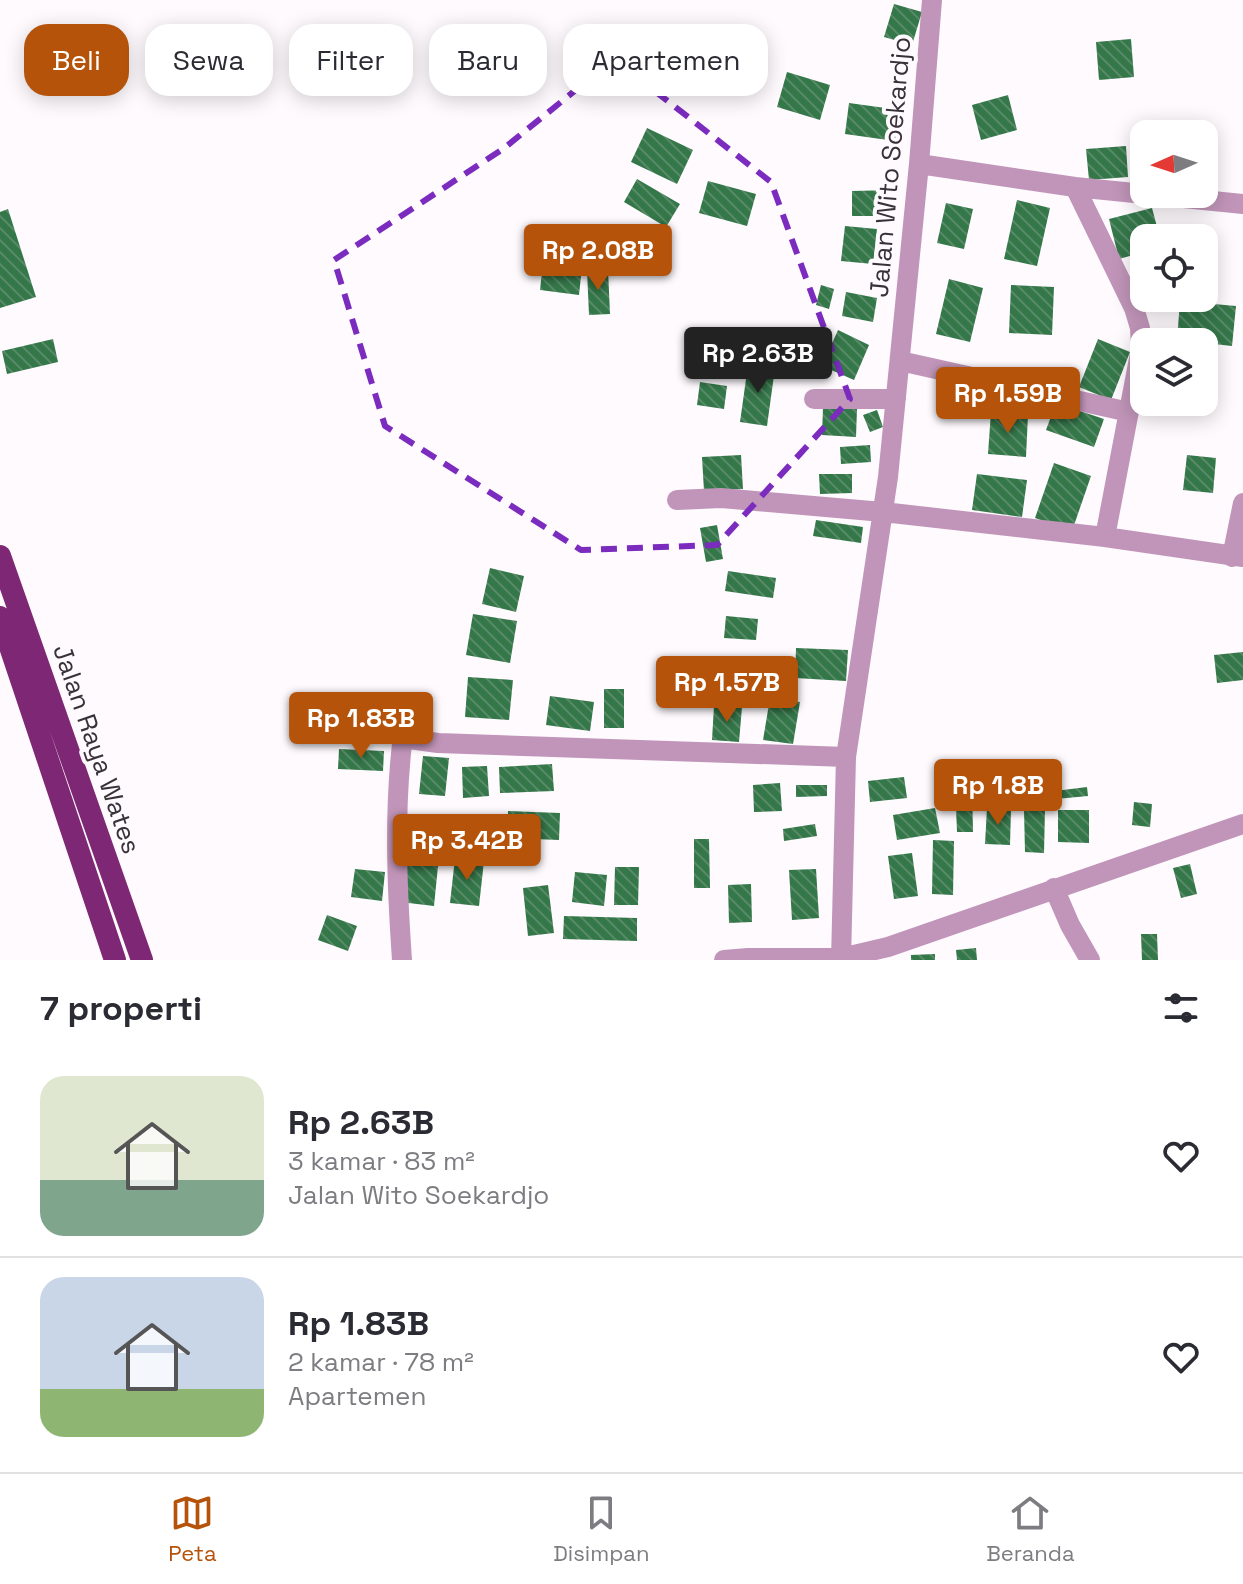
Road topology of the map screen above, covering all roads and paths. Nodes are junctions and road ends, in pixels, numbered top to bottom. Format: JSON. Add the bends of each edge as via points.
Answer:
{"nodes":[{"id":1,"x":932,"y":0,"type":"edge"},
{"id":2,"x":919,"y":164,"type":"junction"},
{"id":3,"x":1075,"y":187,"type":"junction"},
{"id":4,"x":1243,"y":204,"type":"edge"},
{"id":5,"x":900,"y":361,"type":"junction"},
{"id":6,"x":814,"y":399,"type":"dead end"},
{"id":7,"x":896,"y":399,"type":"junction"},
{"id":8,"x":1129,"y":412,"type":"junction"},
{"id":9,"x":677,"y":500,"type":"dead end"},
{"id":10,"x":1243,"y":503,"type":"edge"},
{"id":11,"x":883,"y":512,"type":"junction"},
{"id":12,"x":1105,"y":537,"type":"junction"},
{"id":13,"x":0,"y":556,"type":"edge"},
{"id":14,"x":1237,"y":557,"type":"edge"},
{"id":15,"x":0,"y":617,"type":"edge"},
{"id":16,"x":846,"y":757,"type":"junction"},
{"id":17,"x":1243,"y":824,"type":"edge"},
{"id":18,"x":1054,"y":888,"type":"junction"},
{"id":19,"x":841,"y":959,"type":"edge"},
{"id":20,"x":115,"y":960,"type":"edge"},
{"id":21,"x":142,"y":960,"type":"edge"},
{"id":22,"x":402,"y":960,"type":"edge"},
{"id":23,"x":724,"y":960,"type":"edge"},
{"id":24,"x":1090,"y":960,"type":"edge"}],
"edges":[{"from":1,"to":2,"type":"street","name":"Jalan Wito Soekardjo"},
{"from":2,"to":3,"type":"street"},
{"from":2,"to":5,"type":"street","name":"Jalan Wito Soekardjo"},
{"from":3,"to":4,"type":"street"},
{"from":3,"to":8,"type":"street","via":[[1140,328]]},
{"from":5,"to":7,"type":"street","name":"Jalan Wito Soekardjo"},
{"from":5,"to":8,"type":"street"},
{"from":6,"to":7,"type":"street"},
{"from":7,"to":11,"type":"street","name":"Jalan Wito Soekardjo"},
{"from":8,"to":12,"type":"street"},
{"from":9,"to":11,"type":"street","via":[[721,498]]},
{"from":10,"to":14,"type":"street"},
{"from":11,"to":12,"type":"street"},
{"from":11,"to":16,"type":"street","name":"Jalan Wito Soekardjo"},
{"from":12,"to":14,"type":"street"},
{"from":13,"to":21,"type":"highway","name":"Jalan Raya Wates"},
{"from":15,"to":20,"type":"highway","name":"Jalan Raya Wates"},
{"from":16,"to":19,"type":"street","name":"Jalan Wito Soekardjo"},
{"from":16,"to":22,"type":"street","via":[[409,739],[402,744],[397,796]]},
{"from":17,"to":18,"type":"street"},
{"from":18,"to":19,"type":"street"},
{"from":18,"to":24,"type":"street"},
{"from":19,"to":23,"type":"street"}]}
